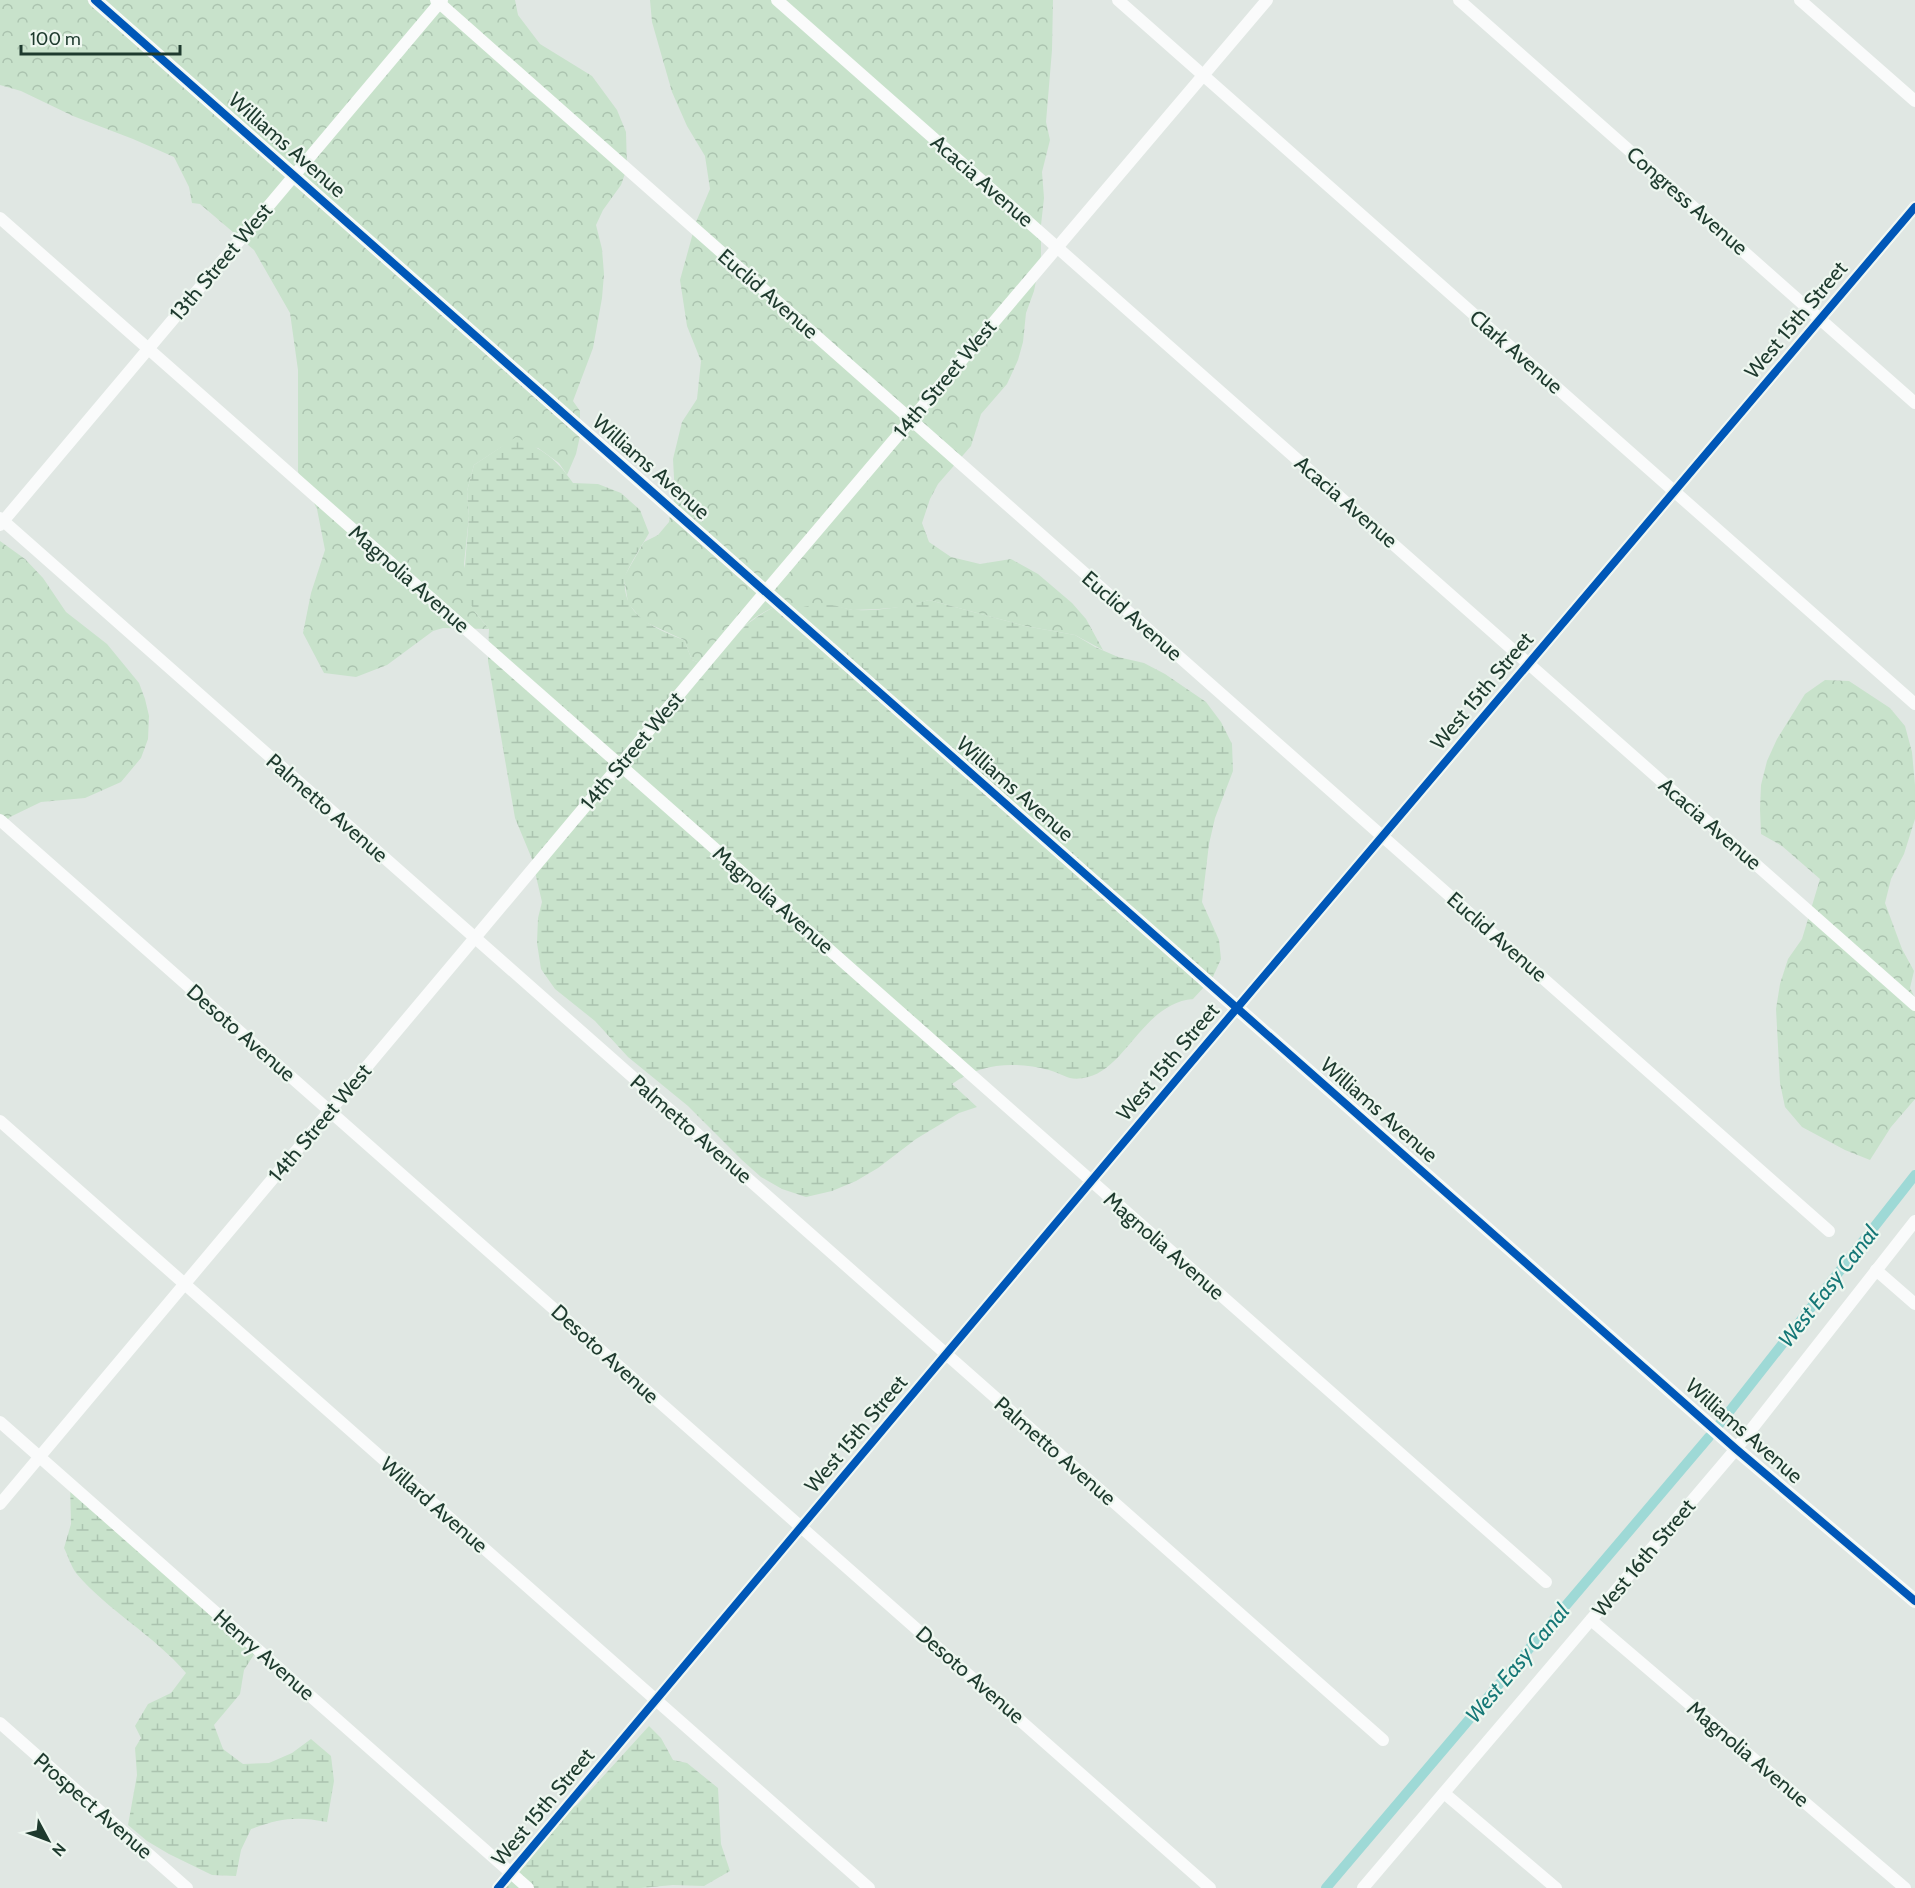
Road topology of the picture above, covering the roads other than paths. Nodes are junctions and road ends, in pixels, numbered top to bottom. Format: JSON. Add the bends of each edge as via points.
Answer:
{"nodes":[{"id":1,"x":95,"y":0,"type":"edge"},
{"id":2,"x":777,"y":0,"type":"edge"},
{"id":3,"x":1118,"y":0,"type":"edge"},
{"id":4,"x":1267,"y":0,"type":"edge"},
{"id":5,"x":1459,"y":0,"type":"edge"},
{"id":6,"x":1800,"y":0,"type":"edge"},
{"id":7,"x":439,"y":1,"type":"edge"},
{"id":8,"x":1203,"y":75,"type":"junction"},
{"id":9,"x":1915,"y":101,"type":"edge"},
{"id":10,"x":294,"y":176,"type":"junction"},
{"id":11,"x":1915,"y":207,"type":"edge"},
{"id":12,"x":0,"y":218,"type":"edge"},
{"id":13,"x":1057,"y":247,"type":"junction"},
{"id":14,"x":1820,"y":319,"type":"junction"},
{"id":15,"x":148,"y":348,"type":"junction"},
{"id":16,"x":1915,"y":403,"type":"edge"},
{"id":17,"x":911,"y":420,"type":"junction"},
{"id":18,"x":1674,"y":492,"type":"junction"},
{"id":19,"x":1,"y":521,"type":"edge"},
{"id":20,"x":765,"y":592,"type":"junction"},
{"id":21,"x":1528,"y":663,"type":"junction"},
{"id":22,"x":1915,"y":704,"type":"edge"},
{"id":23,"x":620,"y":765,"type":"junction"},
{"id":24,"x":0,"y":820,"type":"edge"},
{"id":25,"x":1382,"y":836,"type":"junction"},
{"id":26,"x":475,"y":938,"type":"junction"},
{"id":27,"x":1915,"y":1005,"type":"edge"},
{"id":28,"x":1237,"y":1008,"type":"junction"},
{"id":29,"x":330,"y":1111,"type":"junction"},
{"id":30,"x":0,"y":1121,"type":"edge"},
{"id":31,"x":1091,"y":1182,"type":"junction"},
{"id":32,"x":1915,"y":1221,"type":"edge"},
{"id":33,"x":1829,"y":1231,"type":"dead end"},
{"id":34,"x":1876,"y":1270,"type":"junction"},
{"id":35,"x":184,"y":1284,"type":"junction"},
{"id":36,"x":1915,"y":1304,"type":"edge"},
{"id":37,"x":946,"y":1355,"type":"junction"},
{"id":38,"x":0,"y":1422,"type":"edge"},
{"id":39,"x":1736,"y":1449,"type":"junction"},
{"id":40,"x":39,"y":1457,"type":"junction"},
{"id":41,"x":0,"y":1504,"type":"edge"},
{"id":42,"x":801,"y":1527,"type":"junction"},
{"id":43,"x":1546,"y":1582,"type":"dead end"},
{"id":44,"x":1915,"y":1601,"type":"edge"},
{"id":45,"x":1591,"y":1620,"type":"junction"},
{"id":46,"x":656,"y":1700,"type":"junction"},
{"id":47,"x":0,"y":1723,"type":"edge"},
{"id":48,"x":1383,"y":1740,"type":"dead end"},
{"id":49,"x":1444,"y":1793,"type":"junction"},
{"id":50,"x":511,"y":1873,"type":"junction"},
{"id":51,"x":187,"y":1888,"type":"edge"},
{"id":52,"x":498,"y":1888,"type":"edge"},
{"id":53,"x":528,"y":1888,"type":"edge"},
{"id":54,"x":869,"y":1888,"type":"edge"},
{"id":55,"x":1210,"y":1888,"type":"edge"},
{"id":56,"x":1363,"y":1888,"type":"edge"},
{"id":57,"x":1556,"y":1888,"type":"edge"},
{"id":58,"x":1905,"y":1888,"type":"edge"}],
"edges":[{"from":1,"to":10,"type":"street","name":"Williams Avenue"},
{"from":2,"to":13,"type":"street","name":"Acacia Avenue"},
{"from":3,"to":8,"type":"street","name":"Clark Avenue"},
{"from":4,"to":8,"type":"street","name":"14th Street West"},
{"from":5,"to":14,"type":"street","name":"Congress Avenue"},
{"from":6,"to":9,"type":"street"},
{"from":7,"to":10,"type":"street","name":"13th Street West"},
{"from":7,"to":17,"type":"street","name":"Euclid Avenue"},
{"from":8,"to":13,"type":"street","name":"14th Street West"},
{"from":8,"to":18,"type":"street","name":"Clark Avenue"},
{"from":10,"to":15,"type":"street","name":"13th Street West"},
{"from":10,"to":20,"type":"street","name":"Williams Avenue"},
{"from":11,"to":14,"type":"street","name":"West 15th Street"},
{"from":12,"to":15,"type":"street","name":"Magnolia Avenue"},
{"from":13,"to":17,"type":"street","name":"14th Street West"},
{"from":13,"to":21,"type":"street","name":"Acacia Avenue"},
{"from":14,"to":16,"type":"street","name":"Congress Avenue"},
{"from":14,"to":18,"type":"street","name":"West 15th Street"},
{"from":15,"to":19,"type":"street","name":"13th Street West"},
{"from":15,"to":23,"type":"street","name":"Magnolia Avenue"},
{"from":17,"to":20,"type":"street","name":"14th Street West"},
{"from":17,"to":25,"type":"street","name":"Euclid Avenue"},
{"from":18,"to":21,"type":"street","name":"West 15th Street"},
{"from":18,"to":22,"type":"street","name":"Clark Avenue"},
{"from":19,"to":26,"type":"street","name":"Palmetto Avenue"},
{"from":20,"to":23,"type":"street","name":"14th Street West"},
{"from":20,"to":28,"type":"street","name":"Williams Avenue"},
{"from":21,"to":25,"type":"street","name":"West 15th Street"},
{"from":21,"to":27,"type":"street","name":"Acacia Avenue"},
{"from":23,"to":26,"type":"street","name":"14th Street West"},
{"from":23,"to":31,"type":"street","name":"Magnolia Avenue"},
{"from":24,"to":29,"type":"street","name":"Desoto Avenue"},
{"from":25,"to":28,"type":"street","name":"West 15th Street"},
{"from":25,"to":33,"type":"street","name":"Euclid Avenue"},
{"from":26,"to":29,"type":"street","name":"14th Street West"},
{"from":26,"to":37,"type":"street","name":"Palmetto Avenue"},
{"from":28,"to":31,"type":"street","name":"West 15th Street"},
{"from":28,"to":39,"type":"street","name":"Williams Avenue"},
{"from":29,"to":35,"type":"street","name":"14th Street West"},
{"from":29,"to":42,"type":"street","name":"Desoto Avenue"},
{"from":30,"to":35,"type":"street","name":"Willard Avenue"},
{"from":31,"to":37,"type":"street","name":"West 15th Street"},
{"from":31,"to":43,"type":"street","name":"Magnolia Avenue"},
{"from":32,"to":34,"type":"street","name":"West 16th Street"},
{"from":34,"to":36,"type":"street"},
{"from":34,"to":39,"type":"street","name":"West 16th Street"},
{"from":35,"to":40,"type":"street","name":"14th Street West"},
{"from":35,"to":46,"type":"street","name":"Willard Avenue"},
{"from":37,"to":42,"type":"street","name":"West 15th Street"},
{"from":37,"to":48,"type":"street","name":"Palmetto Avenue"},
{"from":38,"to":40,"type":"street","name":"Henry Avenue"},
{"from":39,"to":44,"type":"street","name":"Williams Avenue"},
{"from":39,"to":45,"type":"street","name":"West 16th Street"},
{"from":40,"to":41,"type":"street","name":"14th Street West"},
{"from":40,"to":50,"type":"street","name":"Henry Avenue"},
{"from":42,"to":46,"type":"street","name":"West 15th Street"},
{"from":42,"to":55,"type":"street","name":"Desoto Avenue"},
{"from":45,"to":49,"type":"street","name":"West 16th Street"},
{"from":45,"to":58,"type":"street","name":"Magnolia Avenue"},
{"from":46,"to":50,"type":"street","name":"West 15th Street"},
{"from":46,"to":54,"type":"street","name":"Willard Avenue"},
{"from":47,"to":51,"type":"street","name":"Prospect Avenue"},
{"from":49,"to":56,"type":"street","name":"West 16th Street"},
{"from":49,"to":57,"type":"street"},
{"from":50,"to":52,"type":"street","name":"West 15th Street"},
{"from":50,"to":53,"type":"street","name":"Henry Avenue"}]}
